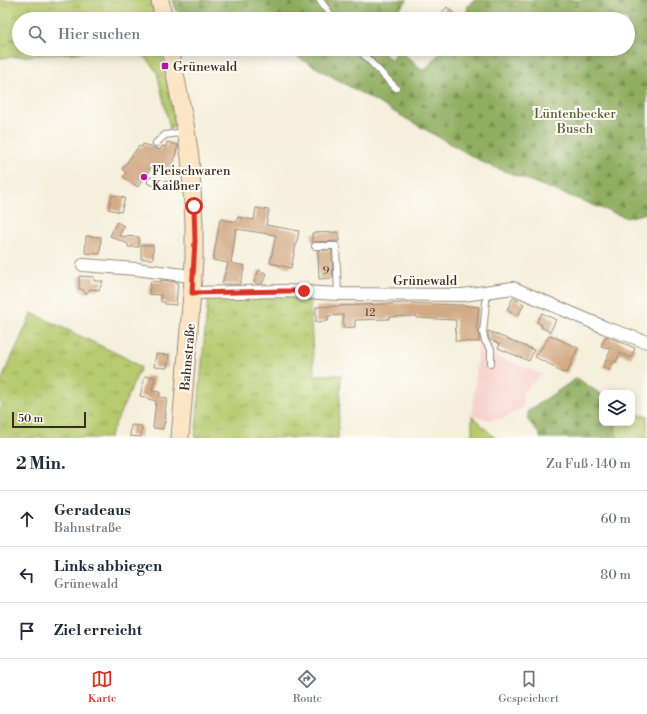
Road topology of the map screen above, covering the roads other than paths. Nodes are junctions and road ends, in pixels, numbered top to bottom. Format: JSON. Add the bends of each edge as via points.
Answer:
{"nodes":[{"id":1,"x":160,"y":0,"type":"edge"},
{"id":2,"x":320,"y":0,"type":"edge"},
{"id":3,"x":163,"y":12,"type":"edge"},
{"id":4,"x":329,"y":12,"type":"edge"},
{"id":5,"x":171,"y":56,"type":"edge"},
{"id":6,"x":365,"y":56,"type":"edge"},
{"id":7,"x":396,"y":88,"type":"dead end"},
{"id":8,"x":186,"y":131,"type":"junction"},
{"id":9,"x":156,"y":144,"type":"dead end"},
{"id":10,"x":151,"y":181,"type":"dead end"},
{"id":11,"x":193,"y":191,"type":"junction"},
{"id":12,"x":315,"y":246,"type":"dead end"},
{"id":13,"x":83,"y":264,"type":"dead end"},
{"id":14,"x":193,"y":276,"type":"junction"},
{"id":15,"x":488,"y":291,"type":"junction"},
{"id":16,"x":192,"y":293,"type":"junction"},
{"id":17,"x":338,"y":294,"type":"junction"},
{"id":18,"x":647,"y":342,"type":"edge"},
{"id":19,"x":491,"y":363,"type":"dead end"},
{"id":20,"x":180,"y":438,"type":"edge"}],
"edges":[{"from":1,"to":3,"type":"main road"},
{"from":2,"to":4,"type":"lane"},
{"from":5,"to":8,"type":"main road","name":"Bahnstraße"},
{"from":6,"to":7,"type":"lane"},
{"from":8,"to":9,"type":"lane","via":[[165,135]]},
{"from":8,"to":11,"type":"main road","name":"Bahnstraße"},
{"from":10,"to":11,"type":"lane"},
{"from":11,"to":14,"type":"main road","name":"Bahnstraße"},
{"from":12,"to":17,"type":"lane","via":[[336,246]]},
{"from":13,"to":14,"type":"street"},
{"from":14,"to":16,"type":"main road","name":"Bahnstraße"},
{"from":15,"to":17,"type":"street","name":"Grünewald","via":[[463,295]]},
{"from":15,"to":18,"type":"street","name":"Grünewald","via":[[513,288],[606,328]]},
{"from":15,"to":19,"type":"lane","via":[[483,333],[491,349]]},
{"from":16,"to":17,"type":"street","name":"Grünewald","via":[[286,291]]},
{"from":16,"to":20,"type":"main road","name":"Bahnstraße"}]}
